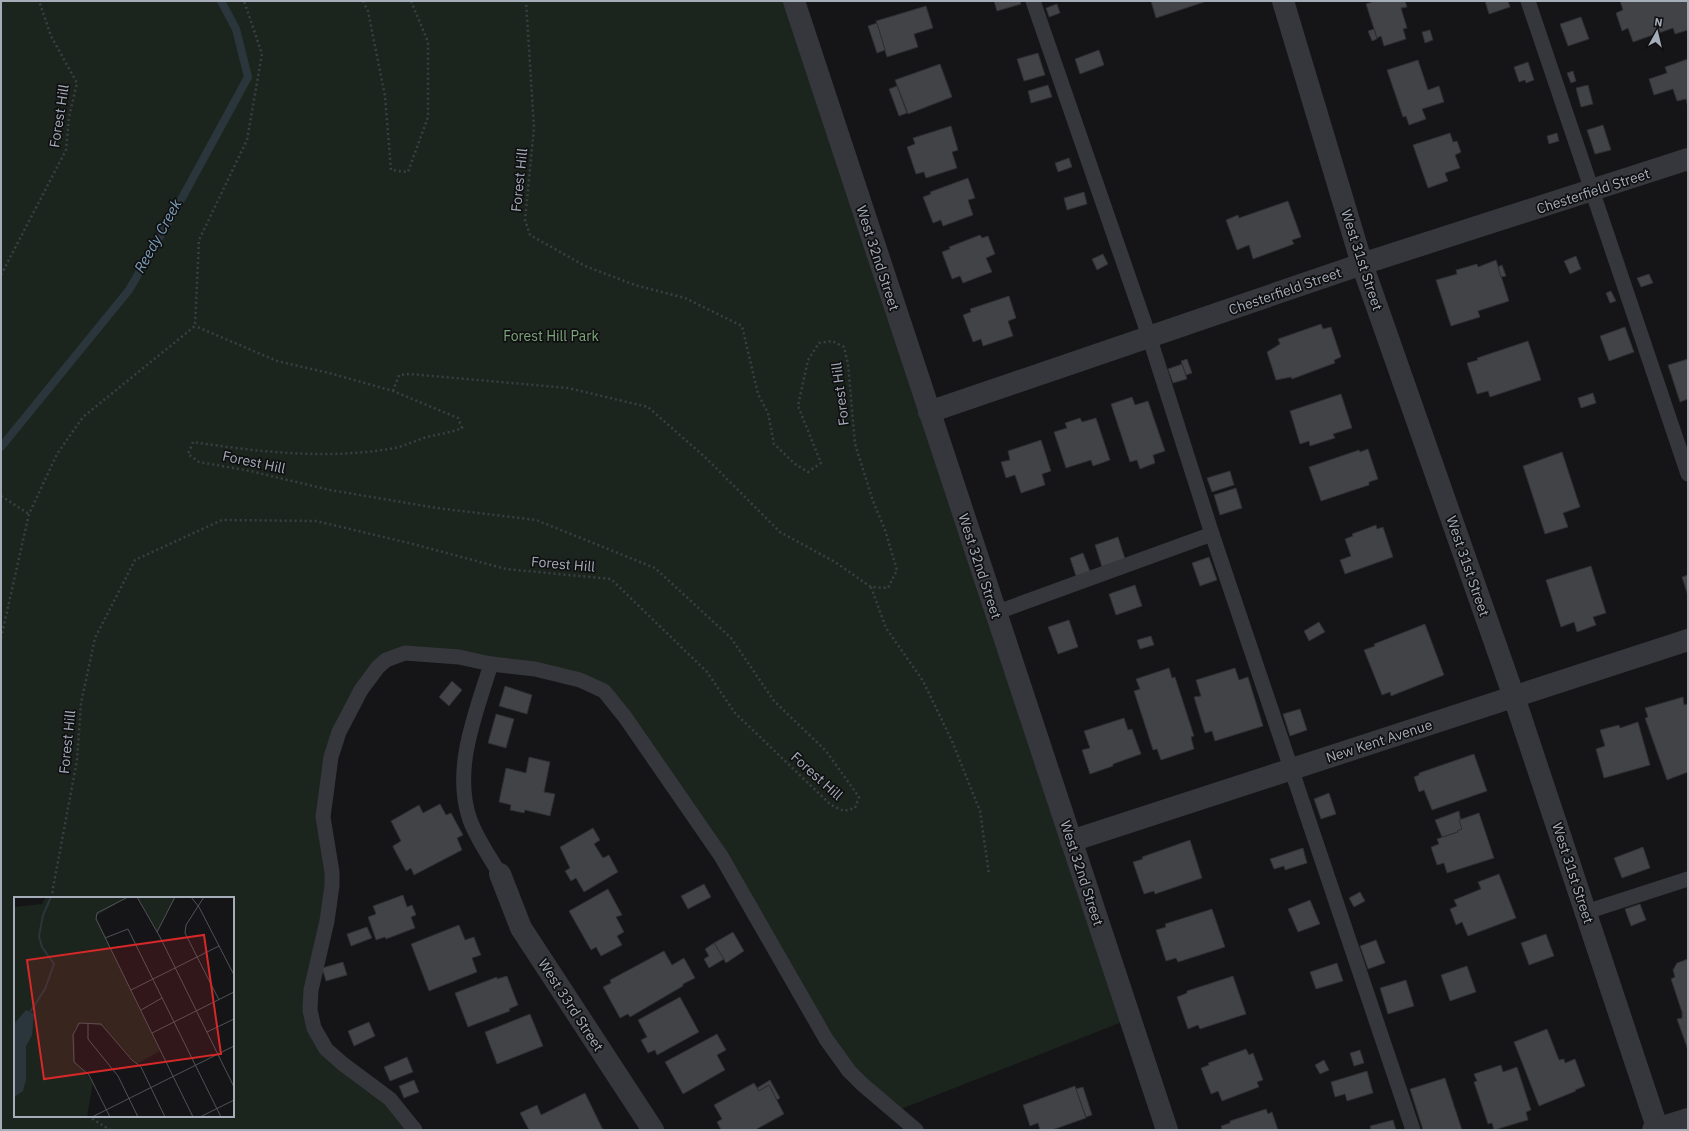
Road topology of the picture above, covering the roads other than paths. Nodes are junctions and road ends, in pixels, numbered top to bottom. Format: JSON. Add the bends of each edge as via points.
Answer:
{"nodes":[{"id":1,"x":794,"y":1,"type":"edge"},
{"id":2,"x":1033,"y":1,"type":"edge"},
{"id":3,"x":1283,"y":1,"type":"edge"},
{"id":4,"x":1528,"y":1,"type":"edge"},
{"id":5,"x":1688,"y":159,"type":"edge"},
{"id":6,"x":1593,"y":191,"type":"junction"},
{"id":7,"x":1362,"y":264,"type":"junction"},
{"id":8,"x":1149,"y":336,"type":"junction"},
{"id":9,"x":929,"y":412,"type":"junction"},
{"id":10,"x":1688,"y":474,"type":"edge"},
{"id":11,"x":1212,"y":534,"type":"junction"},
{"id":12,"x":995,"y":613,"type":"junction"},
{"id":13,"x":1688,"y":640,"type":"edge"},
{"id":14,"x":491,"y":664,"type":"junction"},
{"id":15,"x":1514,"y":697,"type":"junction"},
{"id":16,"x":1292,"y":769,"type":"junction"},
{"id":17,"x":1071,"y":841,"type":"junction"},
{"id":18,"x":500,"y":874,"type":"joint"},
{"id":19,"x":1688,"y":879,"type":"edge"},
{"id":20,"x":1586,"y":912,"type":"junction"},
{"id":21,"x":1688,"y":1119,"type":"edge"},
{"id":22,"x":415,"y":1130,"type":"edge"},
{"id":23,"x":653,"y":1130,"type":"edge"},
{"id":24,"x":916,"y":1130,"type":"edge"},
{"id":25,"x":1167,"y":1130,"type":"edge"},
{"id":26,"x":1413,"y":1130,"type":"edge"},
{"id":27,"x":1656,"y":1130,"type":"edge"}],
"edges":[{"from":1,"to":9,"type":"street","name":"West 32nd Street"},
{"from":2,"to":8,"type":"lane"},
{"from":3,"to":7,"type":"street","name":"West 31st Street"},
{"from":4,"to":6,"type":"lane"},
{"from":5,"to":6,"type":"street","name":"Chesterfield Street"},
{"from":6,"to":7,"type":"street","name":"Chesterfield Street"},
{"from":6,"to":10,"type":"lane"},
{"from":7,"to":8,"type":"street","name":"Chesterfield Street"},
{"from":7,"to":15,"type":"street","name":"West 31st Street"},
{"from":8,"to":9,"type":"street","name":"Chesterfield Street"},
{"from":8,"to":11,"type":"lane"},
{"from":9,"to":12,"type":"street","name":"West 32nd Street"},
{"from":11,"to":12,"type":"lane"},
{"from":11,"to":16,"type":"lane"},
{"from":12,"to":17,"type":"street","name":"West 32nd Street"},
{"from":13,"to":15,"type":"street","name":"New Kent Avenue"},
{"from":14,"to":18,"type":"lane","via":[[469,740],[463,784],[470,820]]},
{"from":14,"to":22,"type":"lane","via":[[459,657],[416,653],[405,653],[386,660],[378,667],[350,708],[335,744],[326,786],[323,817],[332,886],[312,990],[310,1010],[314,1028],[326,1049],[390,1099]]},
{"from":14,"to":24,"type":"lane","via":[[535,669],[580,680],[604,691],[612,699],[721,856],[826,1039],[849,1071]]},
{"from":15,"to":16,"type":"street","name":"New Kent Avenue"},
{"from":15,"to":20,"type":"street","name":"West 31st Street"},
{"from":16,"to":17,"type":"street","name":"New Kent Avenue"},
{"from":16,"to":26,"type":"lane"},
{"from":17,"to":25,"type":"street","name":"West 32nd Street"},
{"from":18,"to":23,"type":"street","name":"West 33rd Street","via":[[521,928]]},
{"from":19,"to":20,"type":"lane"},
{"from":20,"to":27,"type":"street","name":"West 31st Street"},
{"from":21,"to":27,"type":"street"}]}
